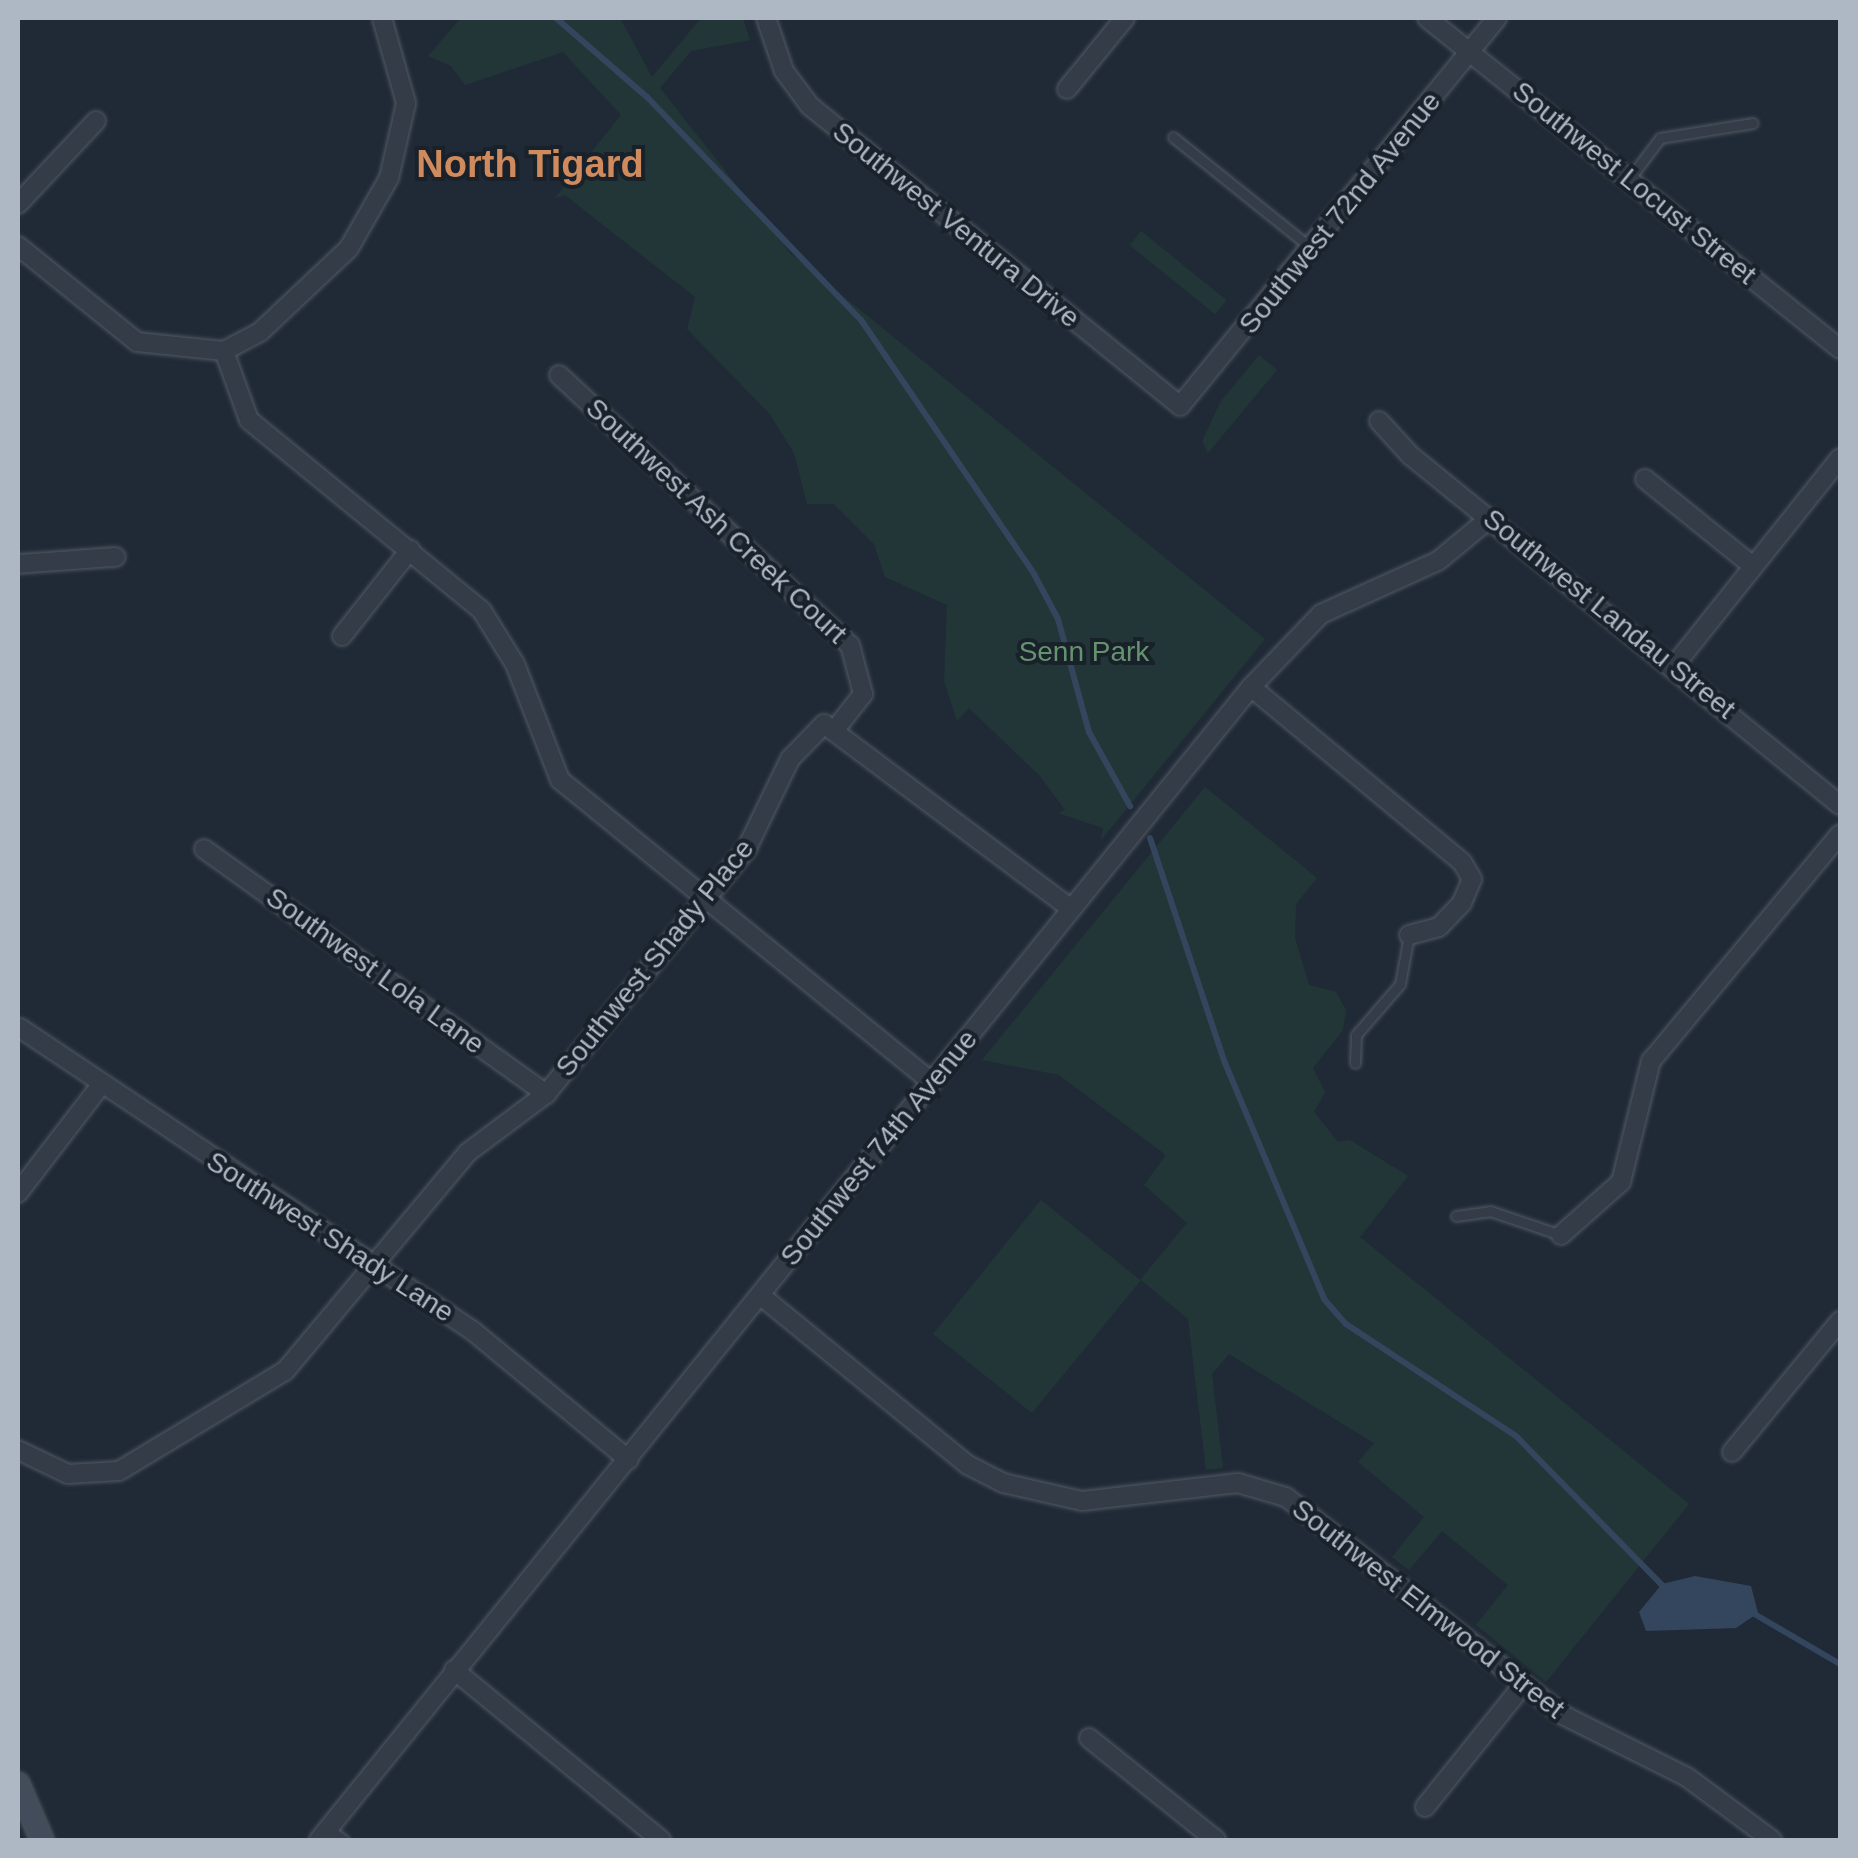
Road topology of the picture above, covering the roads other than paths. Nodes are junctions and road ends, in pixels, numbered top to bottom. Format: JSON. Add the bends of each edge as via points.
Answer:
{"nodes":[{"id":1,"x":382,"y":18,"type":"edge"},
{"id":2,"x":766,"y":18,"type":"edge"},
{"id":3,"x":1125,"y":18,"type":"edge"},
{"id":4,"x":1428,"y":18,"type":"edge"},
{"id":5,"x":1498,"y":18,"type":"edge"},
{"id":6,"x":1470,"y":53,"type":"junction"},
{"id":7,"x":1068,"y":88,"type":"dead end"},
{"id":8,"x":96,"y":121,"type":"dead end"},
{"id":9,"x":1754,"y":122,"type":"dead end"},
{"id":10,"x":1174,"y":137,"type":"dead end"},
{"id":11,"x":1630,"y":178,"type":"junction"},
{"id":12,"x":18,"y":204,"type":"edge"},
{"id":13,"x":18,"y":246,"type":"edge"},
{"id":14,"x":1312,"y":249,"type":"junction"},
{"id":15,"x":1840,"y":348,"type":"edge"},
{"id":16,"x":224,"y":351,"type":"junction"},
{"id":17,"x":560,"y":374,"type":"dead end"},
{"id":18,"x":1180,"y":406,"type":"joint"},
{"id":19,"x":1380,"y":421,"type":"dead end"},
{"id":20,"x":1840,"y":458,"type":"edge"},
{"id":21,"x":1645,"y":479,"type":"dead end"},
{"id":22,"x":1490,"y":518,"type":"junction"},
{"id":23,"x":410,"y":550,"type":"junction"},
{"id":24,"x":116,"y":557,"type":"dead end"},
{"id":25,"x":18,"y":564,"type":"edge"},
{"id":26,"x":1753,"y":566,"type":"junction"},
{"id":27,"x":342,"y":636,"type":"dead end"},
{"id":28,"x":1674,"y":666,"type":"junction"},
{"id":29,"x":1251,"y":687,"type":"junction"},
{"id":30,"x":838,"y":726,"type":"junction"},
{"id":31,"x":1840,"y":805,"type":"edge"},
{"id":32,"x":1840,"y":834,"type":"edge"},
{"id":33,"x":204,"y":850,"type":"dead end"},
{"id":34,"x":707,"y":900,"type":"junction"},
{"id":35,"x":1070,"y":908,"type":"junction"},
{"id":36,"x":1409,"y":936,"type":"joint"},
{"id":37,"x":20,"y":1028,"type":"dead end"},
{"id":38,"x":1355,"y":1063,"type":"dead end"},
{"id":39,"x":932,"y":1082,"type":"junction"},
{"id":40,"x":101,"y":1084,"type":"junction"},
{"id":41,"x":546,"y":1094,"type":"junction"},
{"id":42,"x":18,"y":1194,"type":"edge"},
{"id":43,"x":1456,"y":1216,"type":"dead end"},
{"id":44,"x":1561,"y":1234,"type":"joint"},
{"id":45,"x":373,"y":1268,"type":"junction"},
{"id":46,"x":760,"y":1296,"type":"junction"},
{"id":47,"x":1840,"y":1321,"type":"edge"},
{"id":48,"x":18,"y":1450,"type":"edge"},
{"id":49,"x":1732,"y":1452,"type":"dead end"},
{"id":50,"x":630,"y":1460,"type":"junction"},
{"id":51,"x":454,"y":1670,"type":"junction"},
{"id":52,"x":1524,"y":1685,"type":"junction"},
{"id":53,"x":1089,"y":1738,"type":"dead end"},
{"id":54,"x":18,"y":1784,"type":"edge"},
{"id":55,"x":1425,"y":1807,"type":"dead end"},
{"id":56,"x":324,"y":1834,"type":"edge"},
{"id":57,"x":42,"y":1840,"type":"edge"},
{"id":58,"x":344,"y":1840,"type":"edge"},
{"id":59,"x":661,"y":1840,"type":"edge"},
{"id":60,"x":1216,"y":1840,"type":"edge"},
{"id":61,"x":1772,"y":1840,"type":"edge"}],
"edges":[{"from":1,"to":16,"type":"street","via":[[406,103],[389,178],[325,276]]},
{"from":2,"to":18,"type":"street","name":"Southwest Ventura Drive","via":[[784,71],[810,106]]},
{"from":3,"to":7,"type":"street"},
{"from":4,"to":6,"type":"street","name":"Southwest Locust Street"},
{"from":5,"to":6,"type":"street","name":"Southwest 72nd Avenue"},
{"from":6,"to":11,"type":"street","name":"Southwest Locust Street"},
{"from":6,"to":14,"type":"street","name":"Southwest 72nd Avenue"},
{"from":8,"to":12,"type":"street"},
{"from":9,"to":11,"type":"lane","via":[[1660,138]]},
{"from":10,"to":14,"type":"lane"},
{"from":11,"to":15,"type":"street","name":"Southwest Locust Street"},
{"from":13,"to":16,"type":"street","via":[[137,342]]},
{"from":14,"to":18,"type":"street","name":"Southwest 72nd Avenue"},
{"from":16,"to":23,"type":"street","via":[[249,420]]},
{"from":17,"to":30,"type":"street","name":"Southwest Ash Creek Court","via":[[850,645],[863,694]]},
{"from":19,"to":22,"type":"street","name":"Southwest Landau Street"},
{"from":20,"to":26,"type":"street"},
{"from":21,"to":26,"type":"street"},
{"from":22,"to":28,"type":"street","name":"Southwest Landau Street"},
{"from":22,"to":29,"type":"street","name":"Southwest 74th Avenue","via":[[1438,561],[1322,614]]},
{"from":23,"to":27,"type":"street"},
{"from":23,"to":34,"type":"street","via":[[494,628],[560,780]]},
{"from":24,"to":25,"type":"street"},
{"from":26,"to":28,"type":"street"},
{"from":28,"to":31,"type":"street","name":"Southwest Landau Street"},
{"from":29,"to":35,"type":"street","name":"Southwest 74th Avenue"},
{"from":29,"to":36,"type":"street","via":[[1462,862],[1472,879],[1462,903],[1439,927]]},
{"from":30,"to":34,"type":"street","name":"Southwest Shady Place","via":[[816,729],[790,758],[747,848]]},
{"from":30,"to":35,"type":"street"},
{"from":32,"to":44,"type":"street","via":[[1651,1062],[1621,1182]]},
{"from":33,"to":41,"type":"street","name":"Southwest Lola Lane"},
{"from":34,"to":39,"type":"street"},
{"from":34,"to":41,"type":"street","name":"Southwest Shady Place"},
{"from":35,"to":39,"type":"street","name":"Southwest 74th Avenue"},
{"from":36,"to":38,"type":"lane","via":[[1400,984],[1356,1034]]},
{"from":37,"to":40,"type":"street","name":"Southwest Shady Lane"},
{"from":39,"to":46,"type":"street","name":"Southwest 74th Avenue"},
{"from":40,"to":42,"type":"street"},
{"from":40,"to":45,"type":"street","name":"Southwest Shady Lane"},
{"from":41,"to":45,"type":"street","name":"Southwest Shady Place","via":[[467,1153]]},
{"from":43,"to":44,"type":"lane","via":[[1490,1211]]},
{"from":45,"to":48,"type":"street","name":"Southwest Shady Place","via":[[285,1371],[119,1471],[68,1474]]},
{"from":45,"to":50,"type":"street","name":"Southwest Shady Lane","via":[[472,1331]]},
{"from":46,"to":50,"type":"street","name":"Southwest 74th Avenue"},
{"from":46,"to":52,"type":"street","name":"Southwest Elmwood Street","via":[[968,1465],[1003,1484],[1082,1501],[1238,1483],[1286,1498]]},
{"from":47,"to":49,"type":"street"},
{"from":50,"to":51,"type":"street","name":"Southwest 74th Avenue"},
{"from":51,"to":56,"type":"street","name":"Southwest 74th Avenue"},
{"from":51,"to":59,"type":"street"},
{"from":52,"to":55,"type":"street"},
{"from":52,"to":61,"type":"street","name":"Southwest Elmwood Street","via":[[1585,1730],[1687,1777]]},
{"from":53,"to":60,"type":"street"},
{"from":54,"to":57,"type":"street"},
{"from":56,"to":58,"type":"lane"}]}
